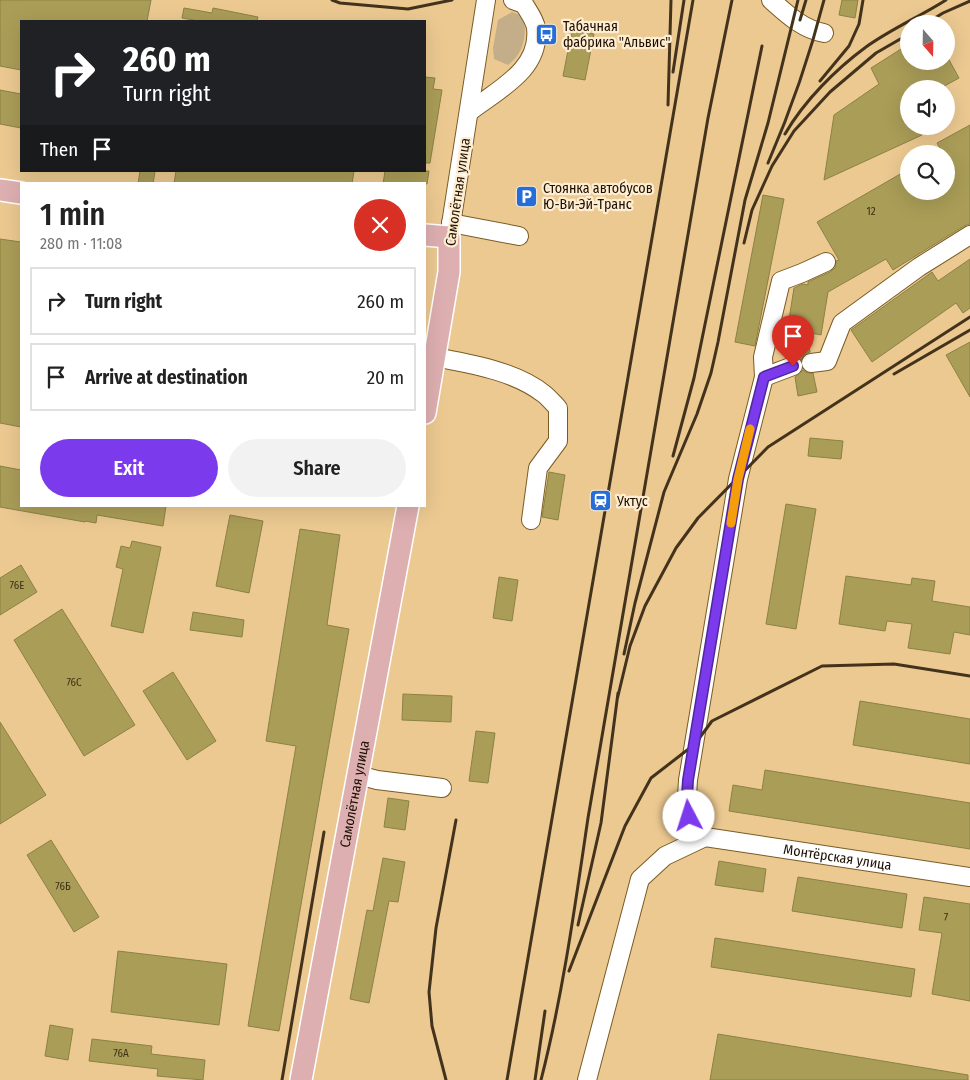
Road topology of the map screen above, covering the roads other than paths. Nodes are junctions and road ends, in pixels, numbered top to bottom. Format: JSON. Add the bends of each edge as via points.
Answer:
{"nodes":[{"id":1,"x":486,"y":0,"type":"edge"},
{"id":2,"x":514,"y":0,"type":"edge"},
{"id":3,"x":771,"y":0,"type":"edge"},
{"id":4,"x":824,"y":33,"type":"dead end"},
{"id":5,"x":469,"y":112,"type":"junction"},
{"id":6,"x":0,"y":190,"type":"edge"},
{"id":7,"x":20,"y":192,"type":"edge"},
{"id":8,"x":450,"y":230,"type":"junction"},
{"id":9,"x":426,"y":235,"type":"edge"},
{"id":10,"x":970,"y":235,"type":"edge"},
{"id":11,"x":519,"y":236,"type":"dead end"},
{"id":12,"x":826,"y":262,"type":"dead end"},
{"id":13,"x":435,"y":357,"type":"junction"},
{"id":14,"x":811,"y":363,"type":"dead end"},
{"id":15,"x":793,"y":366,"type":"dead end"},
{"id":16,"x":764,"y":377,"type":"junction"},
{"id":17,"x":426,"y":407,"type":"edge"},
{"id":18,"x":408,"y":507,"type":"edge"},
{"id":19,"x":531,"y":520,"type":"dead end"},
{"id":20,"x":358,"y":775,"type":"junction"},
{"id":21,"x":442,"y":788,"type":"dead end"},
{"id":22,"x":705,"y":837,"type":"junction"},
{"id":23,"x":970,"y":877,"type":"edge"},
{"id":24,"x":301,"y":1080,"type":"edge"},
{"id":25,"x":587,"y":1080,"type":"edge"}],
"edges":[{"from":1,"to":5,"type":"street","name":"Самолётная улица"},
{"from":2,"to":5,"type":"street","via":[[524,4],[536,27],[534,54],[521,72]]},
{"from":3,"to":4,"type":"street","via":[[793,20]]},
{"from":5,"to":8,"type":"street","name":"Самолётная улица"},
{"from":6,"to":7,"type":"main road"},
{"from":8,"to":9,"type":"main road"},
{"from":8,"to":11,"type":"street"},
{"from":8,"to":13,"type":"main road","name":"Самолётная улица","via":[[449,272]]},
{"from":10,"to":14,"type":"street","via":[[919,267],[842,323],[827,361]]},
{"from":12,"to":16,"type":"street","via":[[781,281],[763,357]]},
{"from":13,"to":17,"type":"main road","name":"Самолётная улица"},
{"from":13,"to":19,"type":"street","via":[[507,375],[544,394],[558,408],[558,441],[538,468]]},
{"from":15,"to":16,"type":"street"},
{"from":16,"to":22,"type":"street","via":[[738,479],[688,780],[689,816]]},
{"from":18,"to":20,"type":"main road","name":"Самолётная улица"},
{"from":20,"to":21,"type":"street"},
{"from":20,"to":24,"type":"main road","name":"Самолётная улица"},
{"from":22,"to":23,"type":"street","name":"Монтёрская улица"},
{"from":22,"to":25,"type":"street","via":[[665,856],[640,879]]}]}
